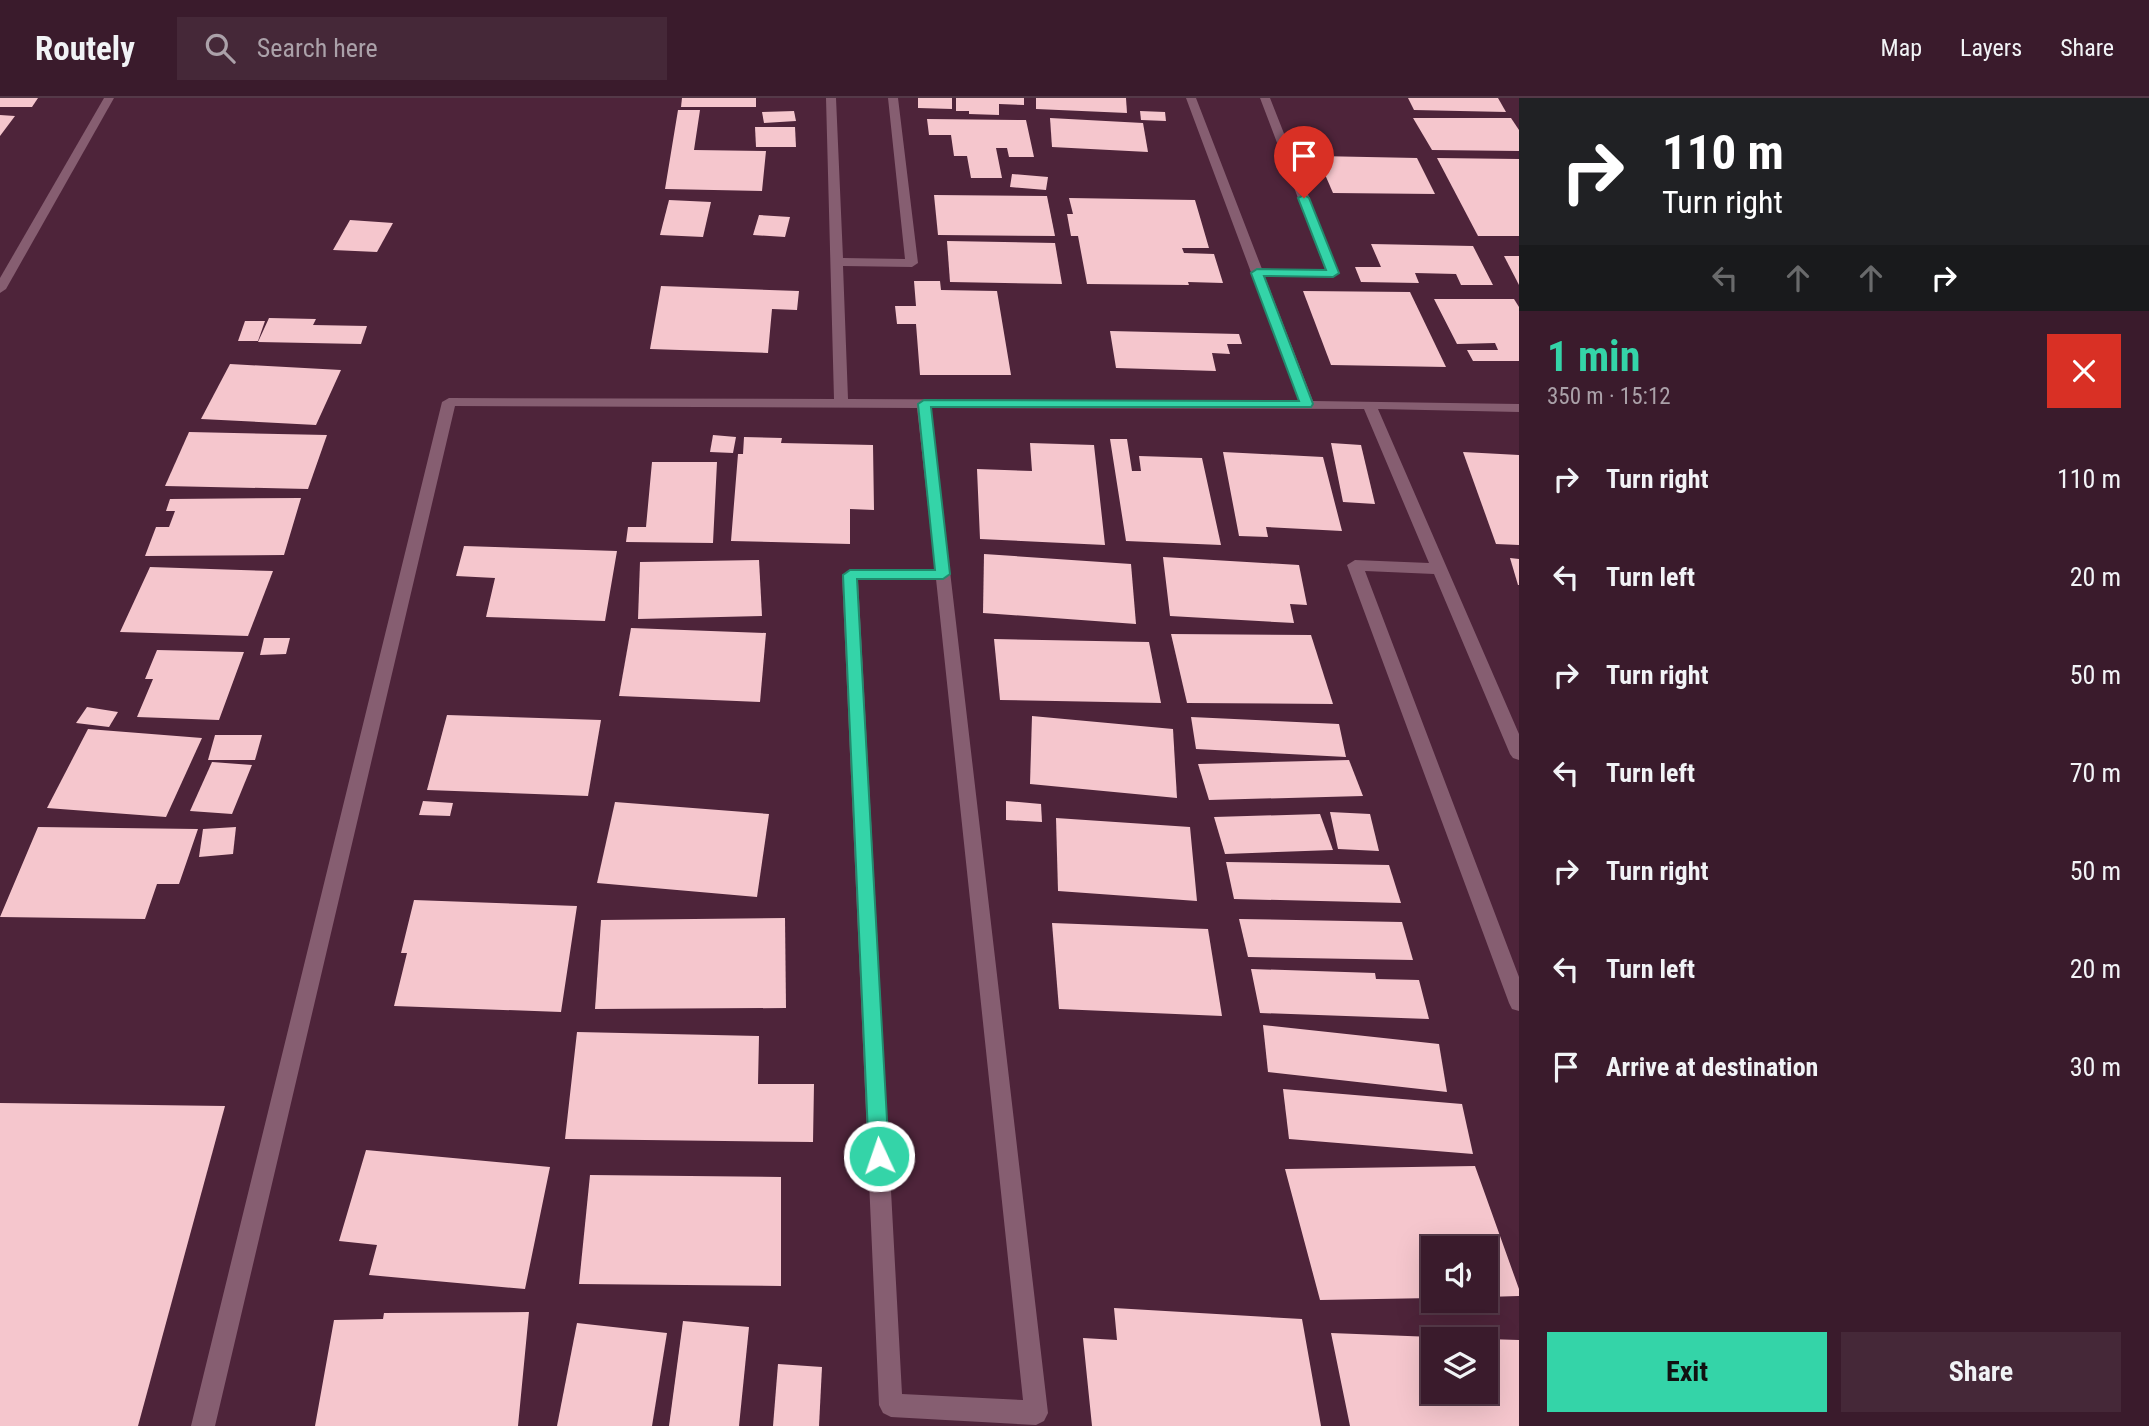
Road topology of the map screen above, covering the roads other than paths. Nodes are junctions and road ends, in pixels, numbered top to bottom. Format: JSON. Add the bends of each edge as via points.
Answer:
{"nodes":[{"id":1,"x":109,"y":98,"type":"edge"},
{"id":2,"x":831,"y":98,"type":"edge"},
{"id":3,"x":893,"y":98,"type":"edge"},
{"id":4,"x":1191,"y":98,"type":"edge"},
{"id":5,"x":1265,"y":98,"type":"edge"},
{"id":6,"x":836,"y":262,"type":"junction"},
{"id":7,"x":1257,"y":273,"type":"junction"},
{"id":8,"x":0,"y":289,"type":"edge"},
{"id":9,"x":841,"y":403,"type":"junction"},
{"id":10,"x":924,"y":404,"type":"junction"},
{"id":11,"x":1307,"y":404,"type":"junction"},
{"id":12,"x":1369,"y":405,"type":"junction"},
{"id":13,"x":1519,"y":408,"type":"edge"},
{"id":14,"x":1440,"y":569,"type":"junction"},
{"id":15,"x":943,"y":574,"type":"junction"},
{"id":16,"x":1519,"y":754,"type":"edge"},
{"id":17,"x":1519,"y":1003,"type":"edge"},
{"id":18,"x":203,"y":1426,"type":"edge"}],
"edges":[{"from":1,"to":8,"type":"street"},
{"from":2,"to":6,"type":"street"},
{"from":3,"to":6,"type":"street","via":[[912,263]]},
{"from":4,"to":7,"type":"street"},
{"from":5,"to":7,"type":"street","via":[[1333,273]]},
{"from":6,"to":9,"type":"street"},
{"from":7,"to":11,"type":"street"},
{"from":9,"to":10,"type":"street"},
{"from":9,"to":18,"type":"street","via":[[449,402]]},
{"from":10,"to":11,"type":"street"},
{"from":10,"to":15,"type":"street"},
{"from":11,"to":12,"type":"street"},
{"from":12,"to":13,"type":"street"},
{"from":12,"to":14,"type":"street"},
{"from":14,"to":16,"type":"street"},
{"from":14,"to":17,"type":"street","via":[[1355,565]]},
{"from":15,"to":15,"type":"street","via":[[1025,1317],[1036,1413],[891,1405],[850,575]]}]}
